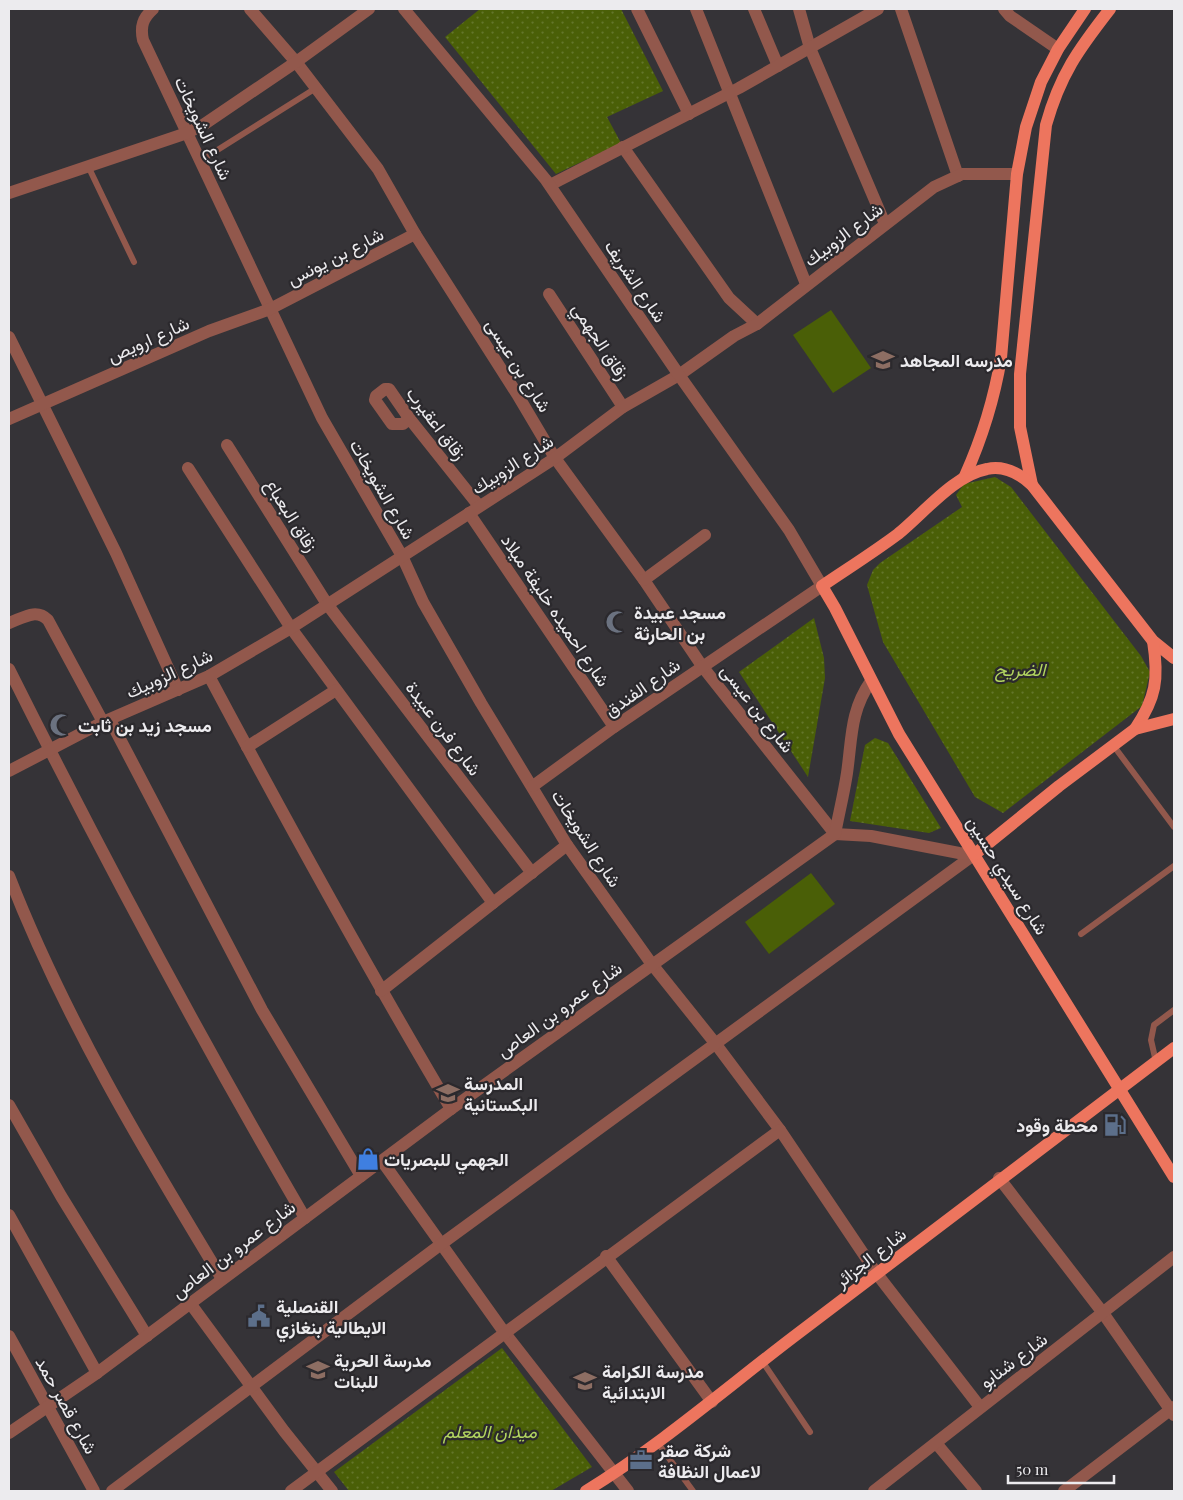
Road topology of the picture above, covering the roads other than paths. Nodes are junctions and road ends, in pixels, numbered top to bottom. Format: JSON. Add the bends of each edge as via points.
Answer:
{"nodes":[{"id":1,"x":153,"y":9,"type":"edge"},
{"id":2,"x":250,"y":9,"type":"edge"},
{"id":3,"x":369,"y":9,"type":"edge"},
{"id":4,"x":404,"y":9,"type":"edge"},
{"id":5,"x":637,"y":9,"type":"edge"},
{"id":6,"x":696,"y":9,"type":"edge"},
{"id":7,"x":754,"y":9,"type":"edge"},
{"id":8,"x":799,"y":9,"type":"edge"},
{"id":9,"x":878,"y":9,"type":"edge"},
{"id":10,"x":901,"y":9,"type":"edge"},
{"id":11,"x":1004,"y":9,"type":"edge"},
{"id":12,"x":1085,"y":9,"type":"edge"},
{"id":13,"x":1110,"y":9,"type":"edge"},
{"id":14,"x":810,"y":48,"type":"junction"},
{"id":15,"x":1058,"y":49,"type":"junction"},
{"id":16,"x":296,"y":62,"type":"junction"},
{"id":17,"x":778,"y":66,"type":"junction"},
{"id":18,"x":316,"y":88,"type":"junction"},
{"id":19,"x":730,"y":92,"type":"junction"},
{"id":20,"x":689,"y":114,"type":"junction"},
{"id":21,"x":187,"y":133,"type":"junction"},
{"id":22,"x":623,"y":147,"type":"junction"},
{"id":23,"x":200,"y":161,"type":"junction"},
{"id":24,"x":88,"y":166,"type":"junction"},
{"id":25,"x":1017,"y":174,"type":"junction"},
{"id":26,"x":958,"y":176,"type":"junction"},
{"id":27,"x":550,"y":185,"type":"junction"},
{"id":28,"x":9,"y":193,"type":"edge"},
{"id":29,"x":885,"y":224,"type":"junction"},
{"id":30,"x":415,"y":234,"type":"junction"},
{"id":31,"x":134,"y":262,"type":"dead end"},
{"id":32,"x":806,"y":284,"type":"junction"},
{"id":33,"x":549,"y":294,"type":"dead end"},
{"id":34,"x":270,"y":309,"type":"junction"},
{"id":35,"x":756,"y":324,"type":"junction"},
{"id":36,"x":9,"y":337,"type":"edge"},
{"id":37,"x":679,"y":375,"type":"junction"},
{"id":38,"x":41,"y":406,"type":"junction"},
{"id":39,"x":623,"y":408,"type":"junction"},
{"id":40,"x":408,"y":418,"type":"junction"},
{"id":41,"x":9,"y":419,"type":"edge"},
{"id":42,"x":227,"y":445,"type":"dead end"},
{"id":43,"x":555,"y":458,"type":"junction"},
{"id":44,"x":188,"y":468,"type":"dead end"},
{"id":45,"x":965,"y":476,"type":"junction"},
{"id":46,"x":1032,"y":485,"type":"junction"},
{"id":47,"x":474,"y":509,"type":"junction"},
{"id":48,"x":706,"y":535,"type":"dead end"},
{"id":49,"x":402,"y":556,"type":"junction"},
{"id":50,"x":644,"y":580,"type":"junction"},
{"id":51,"x":822,"y":586,"type":"junction"},
{"id":52,"x":327,"y":604,"type":"junction"},
{"id":53,"x":9,"y":623,"type":"edge"},
{"id":54,"x":291,"y":628,"type":"junction"},
{"id":55,"x":1153,"y":642,"type":"junction"},
{"id":56,"x":1174,"y":658,"type":"edge"},
{"id":57,"x":702,"y":666,"type":"junction"},
{"id":58,"x":9,"y":669,"type":"edge"},
{"id":59,"x":210,"y":676,"type":"junction"},
{"id":60,"x":870,"y":681,"type":"junction"},
{"id":61,"x":178,"y":690,"type":"junction"},
{"id":62,"x":336,"y":690,"type":"junction"},
{"id":63,"x":1174,"y":719,"type":"edge"},
{"id":64,"x":106,"y":721,"type":"junction"},
{"id":65,"x":614,"y":726,"type":"junction"},
{"id":66,"x":1135,"y":729,"type":"junction"},
{"id":67,"x":1113,"y":745,"type":"junction"},
{"id":68,"x":247,"y":747,"type":"junction"},
{"id":69,"x":50,"y":750,"type":"junction"},
{"id":70,"x":9,"y":771,"type":"edge"},
{"id":71,"x":533,"y":786,"type":"junction"},
{"id":72,"x":1174,"y":827,"type":"edge"},
{"id":73,"x":835,"y":834,"type":"junction"},
{"id":74,"x":567,"y":845,"type":"junction"},
{"id":75,"x":975,"y":854,"type":"junction"},
{"id":76,"x":1174,"y":866,"type":"edge"},
{"id":77,"x":532,"y":873,"type":"junction"},
{"id":78,"x":9,"y":876,"type":"edge"},
{"id":79,"x":493,"y":903,"type":"junction"},
{"id":80,"x":1081,"y":934,"type":"dead end"},
{"id":81,"x":651,"y":964,"type":"junction"},
{"id":82,"x":381,"y":991,"type":"junction"},
{"id":83,"x":1174,"y":1010,"type":"edge"},
{"id":84,"x":715,"y":1043,"type":"junction"},
{"id":85,"x":1174,"y":1048,"type":"edge"},
{"id":86,"x":1156,"y":1062,"type":"junction"},
{"id":87,"x":1120,"y":1089,"type":"junction"},
{"id":88,"x":9,"y":1105,"type":"edge"},
{"id":89,"x":451,"y":1109,"type":"junction"},
{"id":90,"x":780,"y":1130,"type":"junction"},
{"id":91,"x":382,"y":1161,"type":"junction"},
{"id":92,"x":361,"y":1176,"type":"junction"},
{"id":93,"x":1174,"y":1176,"type":"edge"},
{"id":94,"x":999,"y":1178,"type":"junction"},
{"id":95,"x":9,"y":1215,"type":"edge"},
{"id":96,"x":305,"y":1218,"type":"junction"},
{"id":97,"x":440,"y":1244,"type":"junction"},
{"id":98,"x":606,"y":1256,"type":"junction"},
{"id":99,"x":1174,"y":1257,"type":"edge"},
{"id":100,"x":877,"y":1274,"type":"junction"},
{"id":101,"x":222,"y":1278,"type":"junction"},
{"id":102,"x":190,"y":1303,"type":"junction"},
{"id":103,"x":1103,"y":1313,"type":"junction"},
{"id":104,"x":504,"y":1332,"type":"junction"},
{"id":105,"x":9,"y":1336,"type":"edge"},
{"id":106,"x":147,"y":1336,"type":"junction"},
{"id":107,"x":762,"y":1361,"type":"junction"},
{"id":108,"x":96,"y":1373,"type":"junction"},
{"id":109,"x":252,"y":1388,"type":"junction"},
{"id":110,"x":712,"y":1402,"type":"junction"},
{"id":111,"x":47,"y":1406,"type":"junction"},
{"id":112,"x":980,"y":1407,"type":"junction"},
{"id":113,"x":1173,"y":1410,"type":"edge"},
{"id":114,"x":810,"y":1432,"type":"dead end"},
{"id":115,"x":9,"y":1433,"type":"edge"},
{"id":116,"x":657,"y":1442,"type":"junction"},
{"id":117,"x":936,"y":1443,"type":"junction"},
{"id":118,"x":318,"y":1472,"type":"junction"},
{"id":119,"x":615,"y":1473,"type":"junction"},
{"id":120,"x":94,"y":1491,"type":"edge"},
{"id":121,"x":112,"y":1491,"type":"edge"},
{"id":122,"x":291,"y":1491,"type":"edge"},
{"id":123,"x":332,"y":1491,"type":"edge"},
{"id":124,"x":586,"y":1491,"type":"edge"},
{"id":125,"x":628,"y":1491,"type":"edge"},
{"id":126,"x":693,"y":1491,"type":"edge"},
{"id":127,"x":874,"y":1491,"type":"edge"},
{"id":128,"x":976,"y":1491,"type":"edge"},
{"id":129,"x":1064,"y":1491,"type":"edge"}],
"edges":[{"from":1,"to":21,"type":"street","name":"شارع الشويخات","via":[[141,25],[143,40]]},
{"from":2,"to":16,"type":"street","name":"شارع بن عيسى"},
{"from":3,"to":16,"type":"street"},
{"from":4,"to":27,"type":"street","name":"شارع الشريف"},
{"from":5,"to":20,"type":"street"},
{"from":6,"to":19,"type":"street"},
{"from":7,"to":17,"type":"street"},
{"from":8,"to":14,"type":"street"},
{"from":9,"to":14,"type":"street"},
{"from":10,"to":26,"type":"street"},
{"from":11,"to":15,"type":"street"},
{"from":12,"to":15,"type":"main road"},
{"from":13,"to":46,"type":"main road","via":[[1064,73],[1046,125],[1020,374],[1020,427]]},
{"from":14,"to":17,"type":"street"},
{"from":14,"to":29,"type":"street"},
{"from":15,"to":25,"type":"main road","via":[[1032,104]]},
{"from":16,"to":18,"type":"street","name":"شارع بن عيسى"},
{"from":16,"to":21,"type":"street"},
{"from":17,"to":19,"type":"street"},
{"from":18,"to":23,"type":"lane"},
{"from":18,"to":30,"type":"street","name":"شارع بن عيسى","via":[[378,169]]},
{"from":19,"to":20,"type":"street"},
{"from":19,"to":32,"type":"street"},
{"from":20,"to":22,"type":"street"},
{"from":21,"to":23,"type":"street","name":"شارع الشويخات"},
{"from":21,"to":24,"type":"street"},
{"from":22,"to":27,"type":"street"},
{"from":22,"to":35,"type":"street","via":[[729,298]]},
{"from":23,"to":34,"type":"street","name":"شارع الشويخات"},
{"from":24,"to":28,"type":"street"},
{"from":24,"to":31,"type":"lane"},
{"from":25,"to":26,"type":"street","name":"شارع الزوبيك"},
{"from":25,"to":45,"type":"main road","via":[[996,388],[983,436]]},
{"from":26,"to":29,"type":"street","name":"شارع الزوبيك","via":[[934,187]]},
{"from":27,"to":37,"type":"street","name":"شارع الشريف"},
{"from":29,"to":32,"type":"street","name":"شارع الزوبيك"},
{"from":30,"to":34,"type":"street","name":"شارع بن يونس"},
{"from":30,"to":43,"type":"street","name":"شارع بن عيسى"},
{"from":32,"to":35,"type":"street","name":"شارع الزوبيك"},
{"from":33,"to":39,"type":"street","name":"زقاق الجهمي"},
{"from":34,"to":38,"type":"street","name":"شارع ارويص","via":[[209,331]]},
{"from":34,"to":49,"type":"street","name":"شارع الشويخات","via":[[322,418]]},
{"from":35,"to":37,"type":"street","name":"شارع الزوبيك"},
{"from":36,"to":38,"type":"street"},
{"from":37,"to":39,"type":"street","name":"شارع الزوبيك"},
{"from":37,"to":51,"type":"street","name":"شارع الشريف","via":[[789,530]]},
{"from":38,"to":41,"type":"street","name":"شارع ارويص"},
{"from":38,"to":61,"type":"street","via":[[116,554]]},
{"from":39,"to":43,"type":"street","name":"شارع الزوبيك"},
{"from":40,"to":40,"type":"street","name":"زقاق اعقيرب","via":[[392,391],[385,388],[375,398],[388,419],[396,425],[403,424]]},
{"from":40,"to":47,"type":"street","name":"زقاق اعقيرب"},
{"from":42,"to":52,"type":"street","name":"زقاق البعباع"},
{"from":43,"to":47,"type":"street","name":"شارع الزوبيك"},
{"from":43,"to":50,"type":"street","name":"شارع بن عيسى"},
{"from":44,"to":54,"type":"street"},
{"from":45,"to":46,"type":"main road","via":[[998,468],[1021,475]]},
{"from":45,"to":51,"type":"main road","via":[[898,534]]},
{"from":46,"to":55,"type":"main road"},
{"from":47,"to":49,"type":"street","name":"شارع الزوبيك"},
{"from":47,"to":65,"type":"street","name":"شارع احميده خليفة ميلاد"},
{"from":48,"to":50,"type":"street"},
{"from":49,"to":52,"type":"street","name":"شارع الزوبيك"},
{"from":49,"to":71,"type":"street","name":"شارع الشويخات","via":[[438,627]]},
{"from":50,"to":57,"type":"street","name":"شارع بن عيسى"},
{"from":51,"to":57,"type":"street","name":"شارع الفندق"},
{"from":51,"to":60,"type":"main road","name":"شارع سيدي حسين"},
{"from":52,"to":54,"type":"street","name":"شارع الزوبيك"},
{"from":52,"to":77,"type":"street","name":"شارع فرن عبيدة"},
{"from":53,"to":64,"type":"street","via":[[35,614],[42,614],[48,620]]},
{"from":54,"to":59,"type":"street","name":"شارع الزوبيك"},
{"from":54,"to":62,"type":"street"},
{"from":55,"to":56,"type":"main road"},
{"from":55,"to":66,"type":"main road","via":[[1157,667],[1153,696]]},
{"from":57,"to":65,"type":"street","name":"شارع الفندق"},
{"from":57,"to":73,"type":"street","name":"شارع بن عيسى"},
{"from":58,"to":69,"type":"street"},
{"from":59,"to":61,"type":"street","name":"شارع الزوبيك"},
{"from":59,"to":68,"type":"street"},
{"from":60,"to":73,"type":"street","via":[[859,698],[854,717]]},
{"from":60,"to":75,"type":"main road","name":"شارع سيدي حسين"},
{"from":61,"to":64,"type":"street","name":"شارع الزوبيك"},
{"from":62,"to":68,"type":"street"},
{"from":62,"to":79,"type":"street"},
{"from":63,"to":66,"type":"main road"},
{"from":64,"to":69,"type":"street","name":"شارع الزوبيك"},
{"from":64,"to":92,"type":"street","via":[[262,1010]]},
{"from":65,"to":71,"type":"street","name":"شارع الفندق"},
{"from":66,"to":67,"type":"main road"},
{"from":67,"to":72,"type":"lane"},
{"from":67,"to":75,"type":"main road"},
{"from":68,"to":82,"type":"street"},
{"from":69,"to":70,"type":"street","name":"شارع الزوبيك"},
{"from":69,"to":96,"type":"street","via":[[148,940]]},
{"from":71,"to":74,"type":"street","name":"شارع الشويخات"},
{"from":73,"to":75,"type":"street","via":[[871,836]]},
{"from":73,"to":81,"type":"street","name":"شارع عمرو بن العاص"},
{"from":74,"to":77,"type":"street"},
{"from":74,"to":81,"type":"street","name":"شارع الشويخات"},
{"from":75,"to":84,"type":"street"},
{"from":75,"to":87,"type":"main road","name":"شارع سيدي حسين"},
{"from":76,"to":80,"type":"lane"},
{"from":77,"to":79,"type":"street"},
{"from":78,"to":101,"type":"street","via":[[54,980],[99,1069]]},
{"from":79,"to":82,"type":"street"},
{"from":81,"to":84,"type":"street","name":"شارع الشويخات"},
{"from":81,"to":89,"type":"street","name":"شارع عمرو بن العاص"},
{"from":82,"to":89,"type":"street"},
{"from":83,"to":86,"type":"lane","via":[[1154,1025],[1151,1040]]},
{"from":84,"to":90,"type":"street","name":"شارع الشويخات"},
{"from":84,"to":97,"type":"street"},
{"from":85,"to":86,"type":"main road","name":"شارع الجزائر"},
{"from":86,"to":87,"type":"main road","name":"شارع الجزائر"},
{"from":87,"to":93,"type":"main road","name":"شارع سيدي حسين"},
{"from":87,"to":94,"type":"main road","name":"شارع الجزائر"},
{"from":88,"to":106,"type":"street"},
{"from":89,"to":91,"type":"street","name":"شارع عمرو بن العاص"},
{"from":90,"to":98,"type":"street"},
{"from":90,"to":100,"type":"street","name":"شارع الشويخات"},
{"from":91,"to":92,"type":"street","name":"شارع عمرو بن العاص"},
{"from":91,"to":97,"type":"street"},
{"from":92,"to":96,"type":"street","name":"شارع عمرو بن العاص"},
{"from":94,"to":100,"type":"main road","name":"شارع الجزائر"},
{"from":94,"to":103,"type":"street"},
{"from":95,"to":108,"type":"street"},
{"from":96,"to":101,"type":"street","name":"شارع عمرو بن العاص"},
{"from":97,"to":104,"type":"street"},
{"from":97,"to":109,"type":"street"},
{"from":98,"to":104,"type":"street"},
{"from":98,"to":110,"type":"street"},
{"from":99,"to":103,"type":"street","name":"شارع شنابو"},
{"from":100,"to":107,"type":"main road","name":"شارع الجزائر"},
{"from":100,"to":112,"type":"street","name":"شارع الشويخات"},
{"from":101,"to":102,"type":"street","name":"شارع عمرو بن العاص"},
{"from":102,"to":106,"type":"street","name":"شارع عمرو بن العاص"},
{"from":102,"to":109,"type":"street"},
{"from":103,"to":112,"type":"street","name":"شارع شنابو"},
{"from":103,"to":113,"type":"street"},
{"from":104,"to":118,"type":"street"},
{"from":104,"to":119,"type":"street"},
{"from":105,"to":111,"type":"street","name":"شارع قصر حمد"},
{"from":106,"to":108,"type":"street","name":"شارع عمرو بن العاص"},
{"from":107,"to":110,"type":"main road","name":"شارع الجزائر"},
{"from":107,"to":114,"type":"lane"},
{"from":108,"to":111,"type":"street","name":"شارع عمرو بن العاص"},
{"from":109,"to":118,"type":"street"},
{"from":109,"to":121,"type":"street"},
{"from":110,"to":116,"type":"main road","name":"شارع الجزائر"},
{"from":111,"to":115,"type":"street","name":"شارع عمرو بن العاص"},
{"from":111,"to":120,"type":"street","name":"شارع قصر حمد"},
{"from":112,"to":117,"type":"street","name":"شارع شنابو"},
{"from":113,"to":129,"type":"street"},
{"from":116,"to":119,"type":"main road","name":"شارع الجزائر"},
{"from":116,"to":126,"type":"lane"},
{"from":117,"to":127,"type":"street","name":"شارع شنابو"},
{"from":117,"to":128,"type":"street"},
{"from":118,"to":122,"type":"street"},
{"from":118,"to":123,"type":"street"},
{"from":119,"to":124,"type":"main road","name":"شارع الجزائر"},
{"from":119,"to":125,"type":"street"}]}
